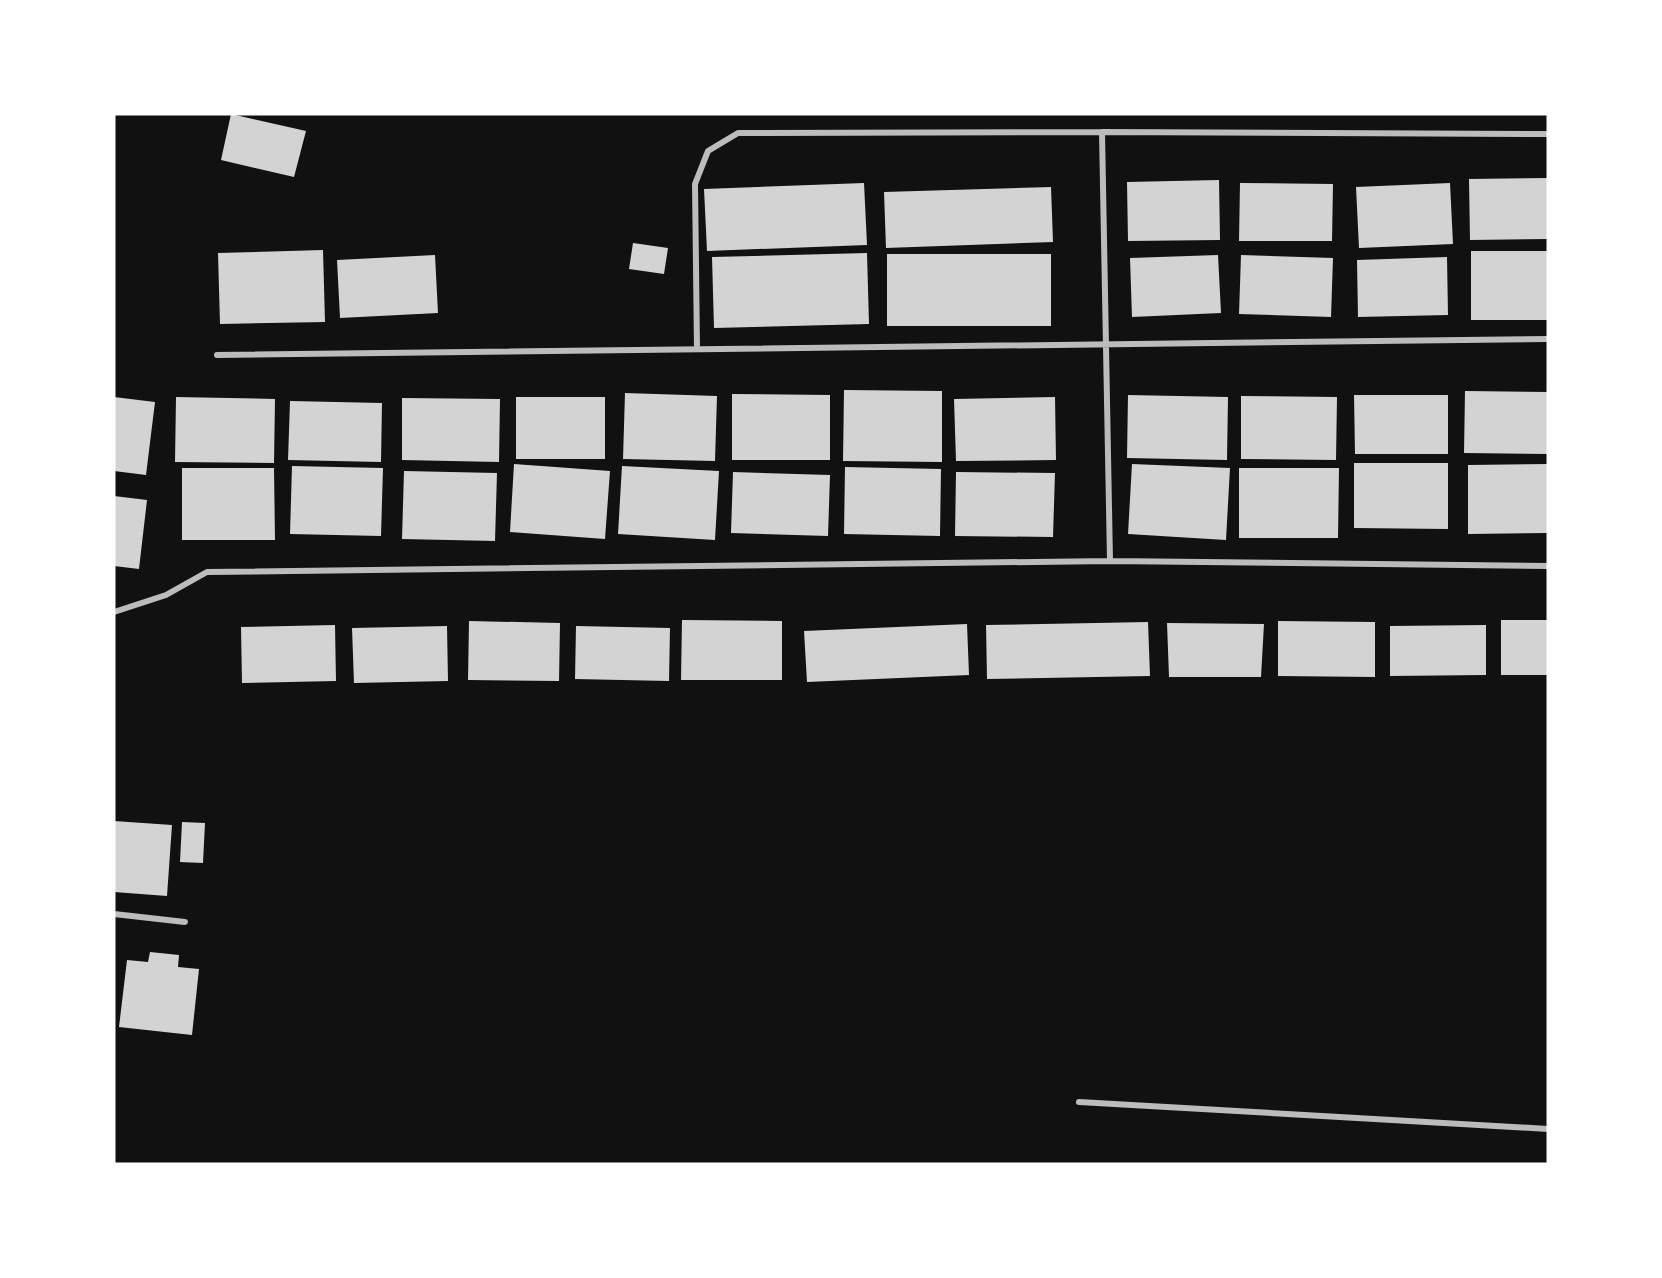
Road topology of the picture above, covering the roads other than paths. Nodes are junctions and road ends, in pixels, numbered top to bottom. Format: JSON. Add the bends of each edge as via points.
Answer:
{"nodes":[{"id":1,"x":1102,"y":132,"type":"junction"},
{"id":2,"x":1548,"y":134,"type":"edge"},
{"id":3,"x":1548,"y":339,"type":"edge"},
{"id":4,"x":1106,"y":345,"type":"junction"},
{"id":5,"x":698,"y":349,"type":"junction"},
{"id":6,"x":217,"y":355,"type":"dead end"},
{"id":7,"x":1110,"y":561,"type":"junction"},
{"id":8,"x":1548,"y":566,"type":"edge"},
{"id":9,"x":114,"y":612,"type":"edge"},
{"id":10,"x":114,"y":914,"type":"edge"},
{"id":11,"x":185,"y":922,"type":"dead end"},
{"id":12,"x":1079,"y":1102,"type":"dead end"},
{"id":13,"x":1548,"y":1129,"type":"edge"}],
"edges":[{"from":1,"to":2,"type":"street"},
{"from":1,"to":4,"type":"street"},
{"from":1,"to":5,"type":"street","via":[[738,133],[708,151],[695,184]]},
{"from":3,"to":4,"type":"street"},
{"from":4,"to":5,"type":"street"},
{"from":4,"to":7,"type":"street"},
{"from":5,"to":6,"type":"street"},
{"from":7,"to":8,"type":"street"},
{"from":7,"to":9,"type":"street","via":[[207,573],[166,595]]},
{"from":10,"to":11,"type":"street"},
{"from":12,"to":13,"type":"street"}]}
